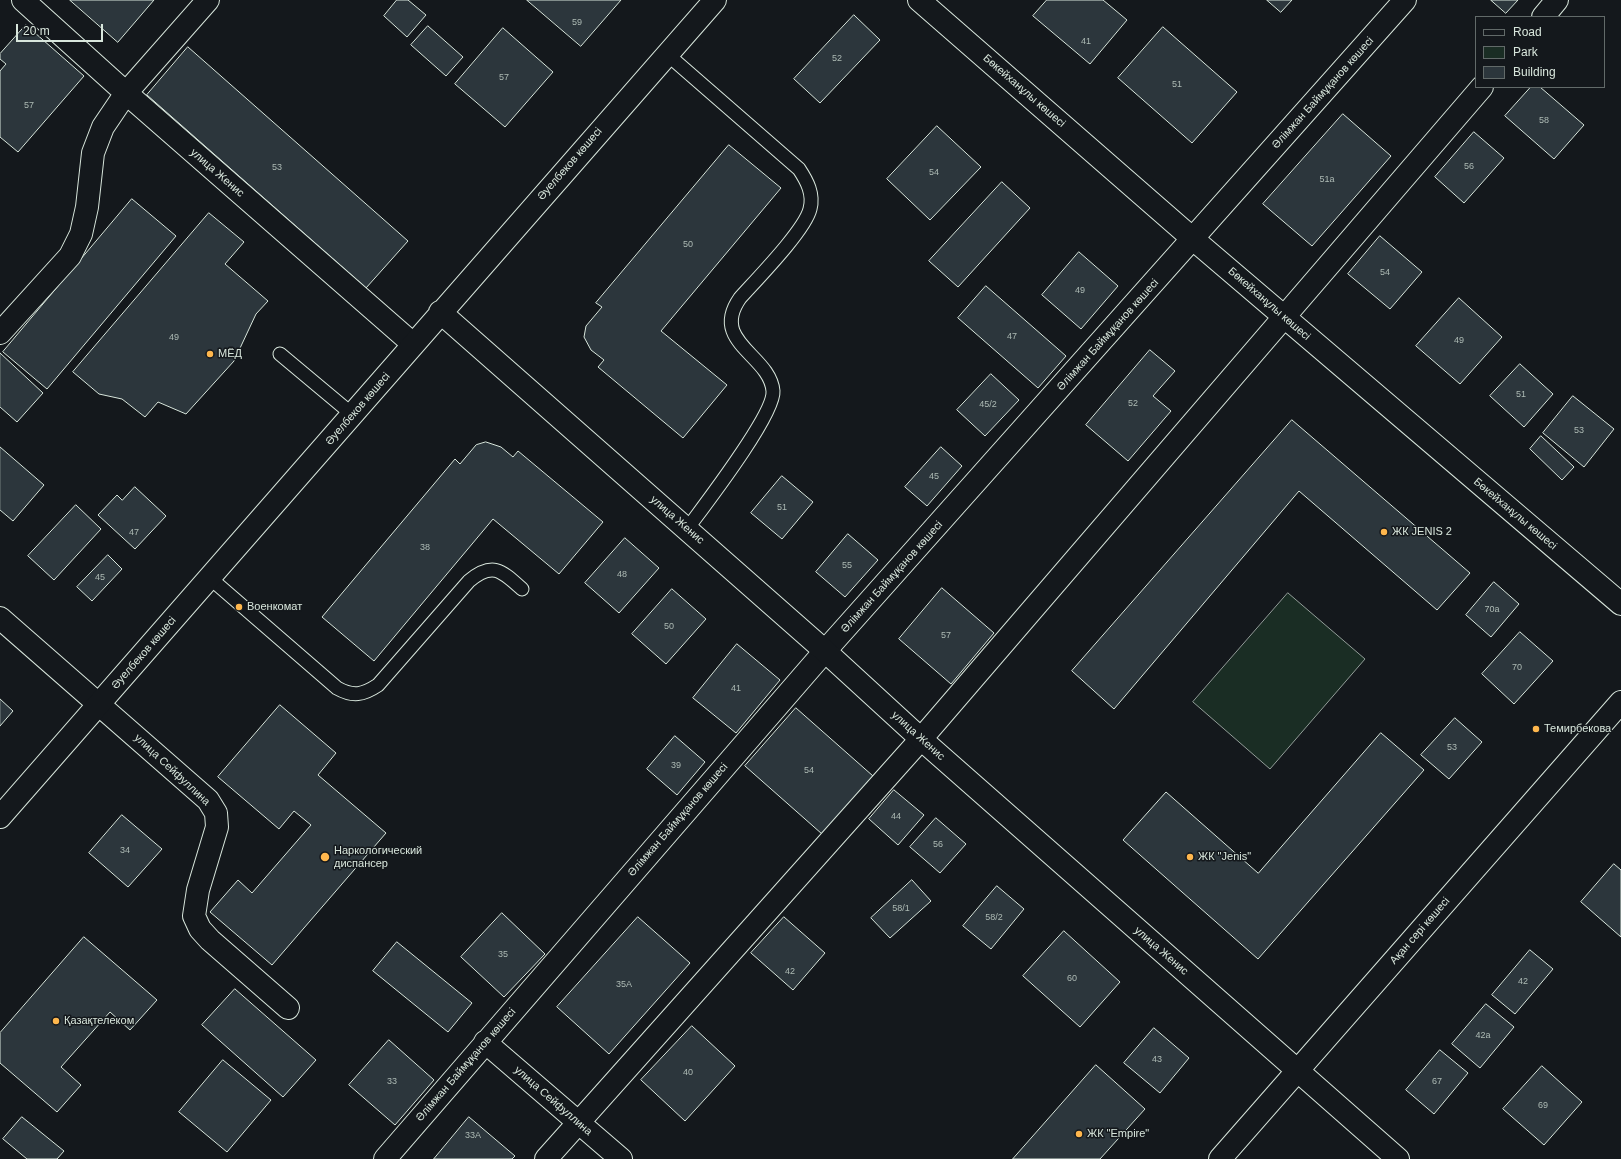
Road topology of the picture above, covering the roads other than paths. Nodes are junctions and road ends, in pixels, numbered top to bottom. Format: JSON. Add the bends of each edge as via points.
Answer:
{"nodes":[{"id":1,"x":23,"y":0,"type":"edge"},
{"id":2,"x":208,"y":0,"type":"edge"},
{"id":3,"x":715,"y":0,"type":"edge"},
{"id":4,"x":919,"y":0,"type":"edge"},
{"id":5,"x":1405,"y":0,"type":"edge"},
{"id":6,"x":1557,"y":0,"type":"edge"},
{"id":7,"x":1543,"y":16,"type":"edge"},
{"id":8,"x":667,"y":54,"type":"junction"},
{"id":9,"x":1481,"y":88,"type":"edge"},
{"id":10,"x":126,"y":93,"type":"junction"},
{"id":11,"x":1193,"y":239,"type":"junction"},
{"id":12,"x":440,"y":312,"type":"junction"},
{"id":13,"x":1283,"y":316,"type":"junction"},
{"id":14,"x":0,"y":334,"type":"edge"},
{"id":15,"x":413,"y":344,"type":"junction"},
{"id":16,"x":280,"y":354,"type":"dead end"},
{"id":17,"x":353,"y":415,"type":"junction"},
{"id":18,"x":687,"y":530,"type":"junction"},
{"id":19,"x":210,"y":578,"type":"junction"},
{"id":20,"x":522,"y":589,"type":"dead end"},
{"id":21,"x":1621,"y":604,"type":"edge"},
{"id":22,"x":0,"y":618,"type":"edge"},
{"id":23,"x":825,"y":651,"type":"junction"},
{"id":24,"x":1621,"y":702,"type":"edge"},
{"id":25,"x":100,"y":704,"type":"junction"},
{"id":26,"x":921,"y":739,"type":"junction"},
{"id":27,"x":0,"y":817,"type":"edge"},
{"id":28,"x":288,"y":1008,"type":"dead end"},
{"id":29,"x":485,"y":1042,"type":"junction"},
{"id":30,"x":1297,"y":1070,"type":"junction"},
{"id":31,"x":578,"y":1123,"type":"junction"},
{"id":32,"x":385,"y":1159,"type":"edge"},
{"id":33,"x":546,"y":1159,"type":"edge"},
{"id":34,"x":621,"y":1159,"type":"edge"},
{"id":35,"x":1220,"y":1159,"type":"edge"},
{"id":36,"x":1398,"y":1159,"type":"edge"}],
"edges":[{"from":1,"to":10,"type":"street","name":"улица Женис"},
{"from":2,"to":10,"type":"street"},
{"from":3,"to":8,"type":"street","name":"Әуелбеков көшесі"},
{"from":4,"to":11,"type":"street","name":"Бөкейханұлы көшесі"},
{"from":5,"to":11,"type":"street","name":"Әлімжан Баймұқанов көшесі"},
{"from":6,"to":7,"type":"street"},
{"from":8,"to":12,"type":"street","name":"Әуелбеков көшесі"},
{"from":8,"to":18,"type":"lane","via":[[799,169],[808,182],[811,196],[810,209],[803,224],[740,298],[731,317],[734,334],[770,381],[773,392],[771,403],[758,429]]},
{"from":9,"to":13,"type":"street"},
{"from":10,"to":14,"type":"street","via":[[102,127],[93,153],[81,234],[70,256]]},
{"from":10,"to":15,"type":"street","name":"улица Женис"},
{"from":11,"to":13,"type":"street","name":"Бөкейханұлы көшесі"},
{"from":11,"to":23,"type":"street","name":"Әлімжан Баймұқанов көшесі"},
{"from":12,"to":15,"type":"street","name":"Әуелбеков көшесі"},
{"from":12,"to":18,"type":"street","name":"улица Женис"},
{"from":13,"to":21,"type":"street","name":"Бөкейханұлы көшесі"},
{"from":13,"to":26,"type":"street"},
{"from":15,"to":17,"type":"street","name":"Әуелбеков көшесі"},
{"from":16,"to":17,"type":"lane"},
{"from":17,"to":19,"type":"street","name":"Әуелбеков көшесі"},
{"from":18,"to":23,"type":"street","name":"улица Женис"},
{"from":19,"to":20,"type":"lane","via":[[337,688],[347,694],[358,695],[378,685],[469,581],[478,574],[489,569],[500,571]]},
{"from":19,"to":25,"type":"street","name":"Әуелбеков көшесі"},
{"from":22,"to":25,"type":"street","name":"улица Сейфуллина"},
{"from":23,"to":26,"type":"street","name":"улица Женис"},
{"from":23,"to":29,"type":"street","name":"Әлімжан Баймұқанов көшесі"},
{"from":24,"to":30,"type":"street","name":"Ақан сері көшесі"},
{"from":25,"to":27,"type":"street","name":"Әуелбеков көшесі"},
{"from":25,"to":28,"type":"street","name":"улица Сейфуллина","via":[[208,800],[216,813],[217,827],[198,890],[194,916],[200,929],[210,940]]},
{"from":26,"to":30,"type":"street","name":"улица Женис"},
{"from":26,"to":31,"type":"street"},
{"from":29,"to":31,"type":"street","name":"улица Сейфуллина"},
{"from":29,"to":32,"type":"street","name":"Әлімжан Баймұқанов көшесі"},
{"from":30,"to":35,"type":"street","name":"Ақан сері көшесі"},
{"from":30,"to":36,"type":"street","name":"улица Женис"},
{"from":31,"to":33,"type":"street"},
{"from":31,"to":34,"type":"street","name":"улица Сейфуллина"}]}
